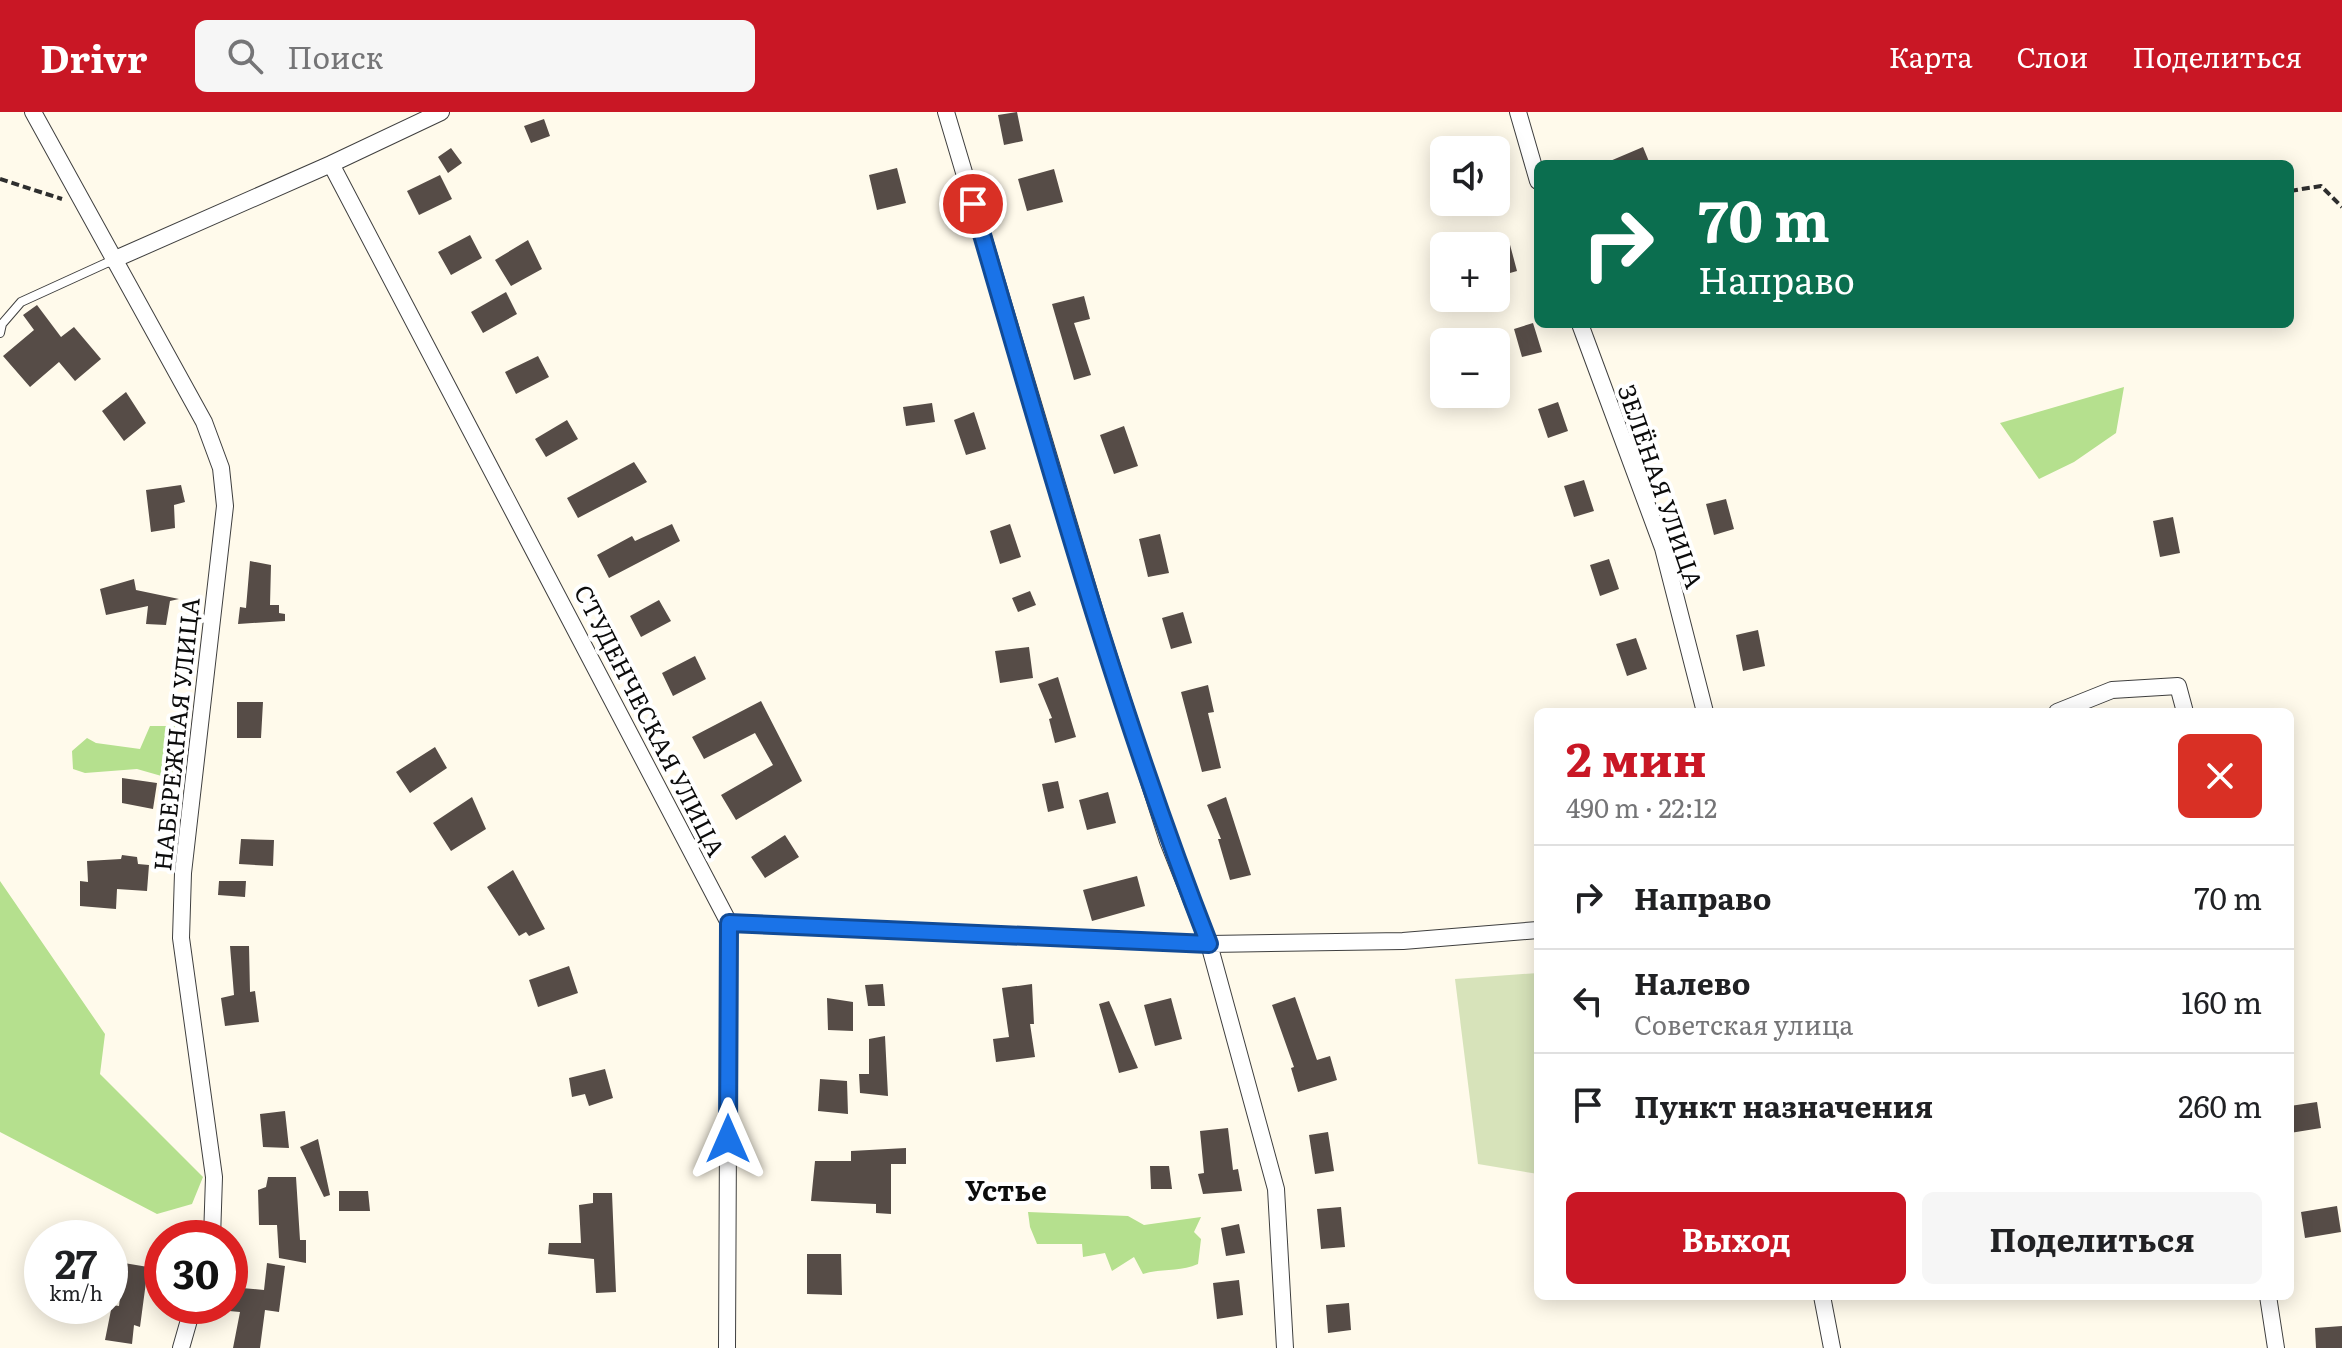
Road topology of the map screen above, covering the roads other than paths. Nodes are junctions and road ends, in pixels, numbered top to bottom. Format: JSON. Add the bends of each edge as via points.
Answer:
{"nodes":[{"id":1,"x":33,"y":112,"type":"edge"},
{"id":2,"x":441,"y":112,"type":"edge"},
{"id":3,"x":946,"y":112,"type":"edge"},
{"id":4,"x":1518,"y":112,"type":"edge"},
{"id":5,"x":331,"y":164,"type":"junction"},
{"id":6,"x":1534,"y":167,"type":"edge"},
{"id":7,"x":113,"y":260,"type":"junction"},
{"id":8,"x":1581,"y":328,"type":"edge"},
{"id":9,"x":0,"y":333,"type":"edge"},
{"id":10,"x":1704,"y":708,"type":"edge"},
{"id":11,"x":2067,"y":708,"type":"edge"},
{"id":12,"x":2184,"y":708,"type":"edge"},
{"id":13,"x":729,"y":923,"type":"junction"},
{"id":14,"x":1534,"y":930,"type":"edge"},
{"id":15,"x":1209,"y":944,"type":"junction"},
{"id":16,"x":213,"y":1220,"type":"edge"},
{"id":17,"x":1823,"y":1300,"type":"edge"},
{"id":18,"x":2269,"y":1300,"type":"edge"},
{"id":19,"x":188,"y":1324,"type":"edge"},
{"id":20,"x":181,"y":1348,"type":"edge"},
{"id":21,"x":727,"y":1348,"type":"edge"},
{"id":22,"x":1285,"y":1348,"type":"edge"},
{"id":23,"x":1832,"y":1348,"type":"edge"},
{"id":24,"x":2276,"y":1348,"type":"edge"}],
"edges":[{"from":1,"to":7,"type":"street","name":"НАБЕРЕЖНАЯ УЛИЦА"},
{"from":2,"to":5,"type":"street"},
{"from":3,"to":15,"type":"street","via":[[1101,632],[1168,841]]},
{"from":4,"to":6,"type":"street"},
{"from":5,"to":7,"type":"street"},
{"from":5,"to":13,"type":"street","name":"СТУДЕНЧЕСКАЯ УЛИЦА"},
{"from":7,"to":9,"type":"lane","via":[[21,302]]},
{"from":7,"to":16,"type":"street","name":"НАБЕРЕЖНАЯ УЛИЦА","via":[[204,422],[221,468],[225,506],[183,873],[181,938],[214,1177]]},
{"from":8,"to":10,"type":"street","name":"ЗЕЛЁНАЯ УЛИЦА","via":[[1663,548]]},
{"from":11,"to":12,"type":"street","via":[[2112,690],[2178,686]]},
{"from":13,"to":15,"type":"street"},
{"from":13,"to":21,"type":"street","name":"СТУДЕНЧЕСКАЯ УЛИЦА"},
{"from":14,"to":15,"type":"street","via":[[1403,941]]},
{"from":15,"to":22,"type":"street","via":[[1276,1189]]},
{"from":17,"to":23,"type":"street"},
{"from":18,"to":24,"type":"street"},
{"from":19,"to":20,"type":"street"}]}
